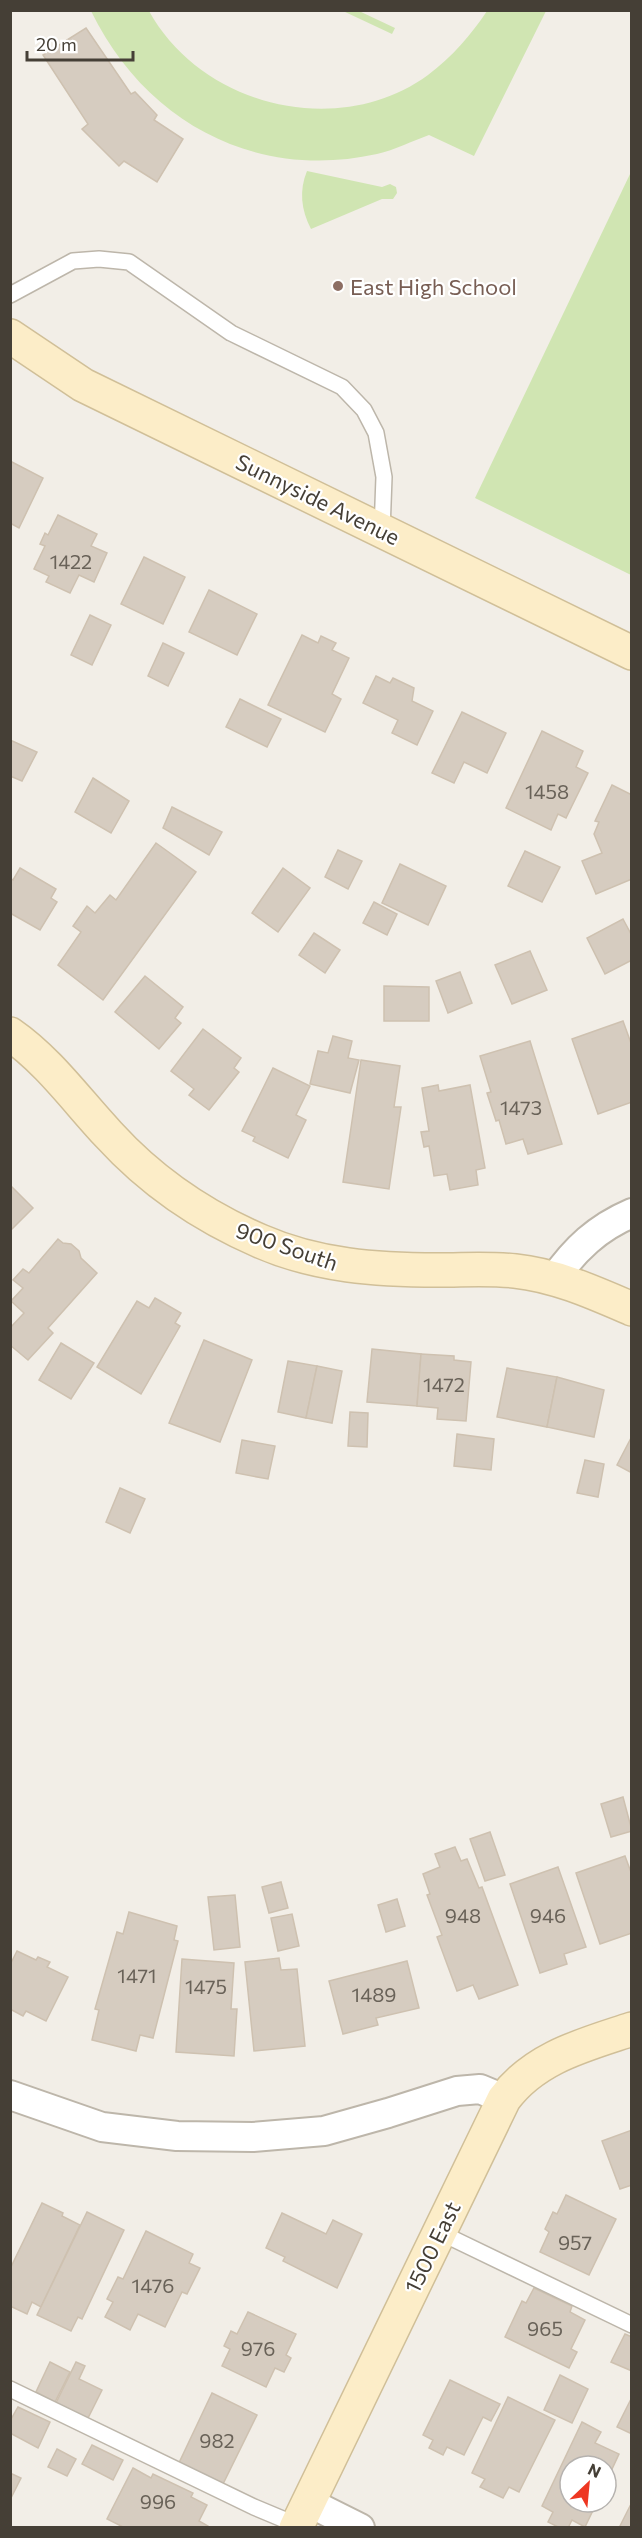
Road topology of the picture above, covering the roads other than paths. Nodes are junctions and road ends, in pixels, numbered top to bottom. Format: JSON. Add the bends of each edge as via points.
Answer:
{"nodes":[{"id":1,"x":10,"y":295,"type":"edge"},
{"id":2,"x":10,"y":336,"type":"edge"},
{"id":3,"x":382,"y":531,"type":"junction"},
{"id":4,"x":632,"y":653,"type":"edge"},
{"id":5,"x":10,"y":1034,"type":"edge"},
{"id":6,"x":632,"y":1213,"type":"edge"},
{"id":7,"x":554,"y":1279,"type":"junction"},
{"id":8,"x":632,"y":1309,"type":"edge"},
{"id":9,"x":632,"y":2029,"type":"edge"},
{"id":10,"x":10,"y":2095,"type":"edge"},
{"id":11,"x":504,"y":2099,"type":"junction"},
{"id":12,"x":439,"y":2232,"type":"junction"},
{"id":13,"x":632,"y":2325,"type":"edge"},
{"id":14,"x":10,"y":2389,"type":"edge"},
{"id":15,"x":300,"y":2518,"type":"edge"},
{"id":16,"x":360,"y":2528,"type":"edge"}],
"edges":[{"from":1,"to":3,"type":"lane","via":[[73,261],[129,262],[231,333],[342,387],[364,410],[376,433],[384,477]]},
{"from":2,"to":3,"type":"street","name":"Sunnyside Avenue","via":[[83,385]]},
{"from":3,"to":4,"type":"street","name":"Sunnyside Avenue"},
{"from":5,"to":7,"type":"street","name":"900 South","via":[[49,1067],[143,1169],[178,1197],[261,1242],[350,1267],[517,1271]]},
{"from":6,"to":7,"type":"street","via":[[588,1238]]},
{"from":7,"to":8,"type":"street","name":"900 South"},
{"from":9,"to":11,"type":"street","name":"1500 East","via":[[550,2059],[516,2083]]},
{"from":10,"to":11,"type":"street","via":[[102,2127],[177,2136],[253,2137],[324,2130],[457,2091],[480,2090]]},
{"from":11,"to":12,"type":"street","name":"1500 East"},
{"from":12,"to":13,"type":"lane"},
{"from":12,"to":15,"type":"street","name":"1500 East"},
{"from":14,"to":15,"type":"lane","via":[[254,2507]]},
{"from":15,"to":16,"type":"street"}]}
